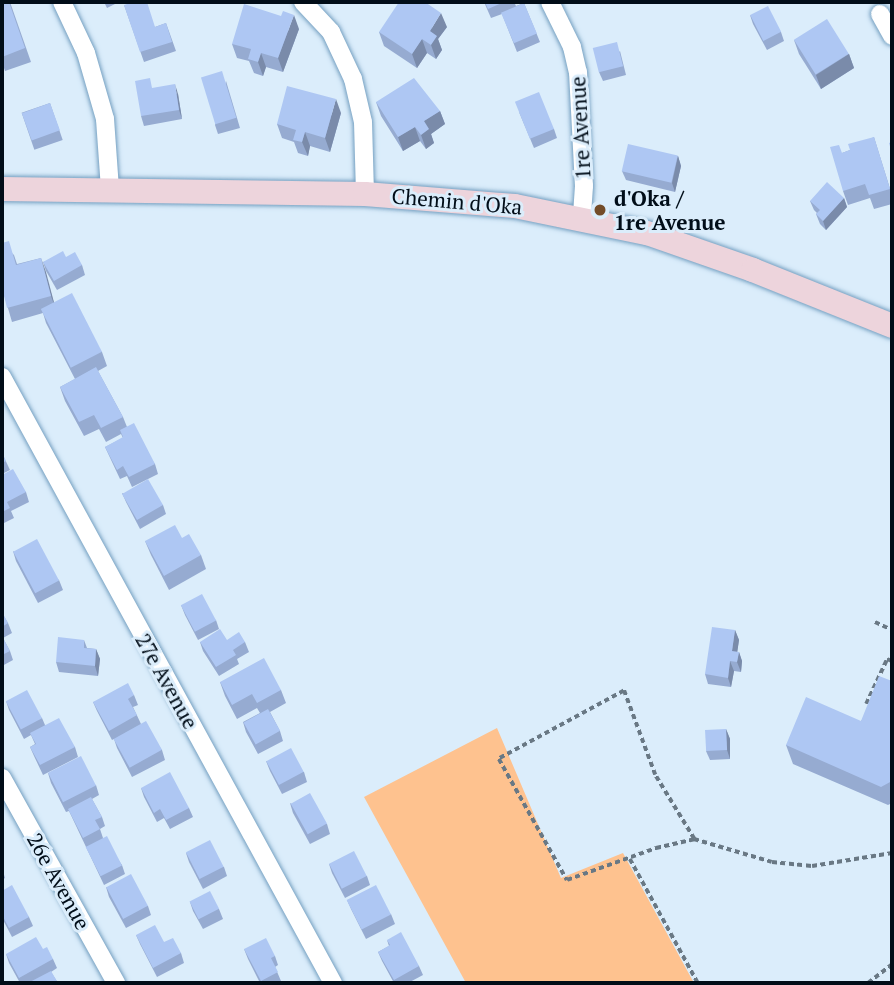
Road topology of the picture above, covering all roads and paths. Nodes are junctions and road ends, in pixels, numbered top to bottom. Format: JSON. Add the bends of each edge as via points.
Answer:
{"nodes":[{"id":1,"x":62,"y":2,"type":"edge"},
{"id":2,"x":303,"y":2,"type":"edge"},
{"id":3,"x":550,"y":2,"type":"edge"},
{"id":4,"x":880,"y":14,"type":"dead end"},
{"id":5,"x":892,"y":36,"type":"edge"},
{"id":6,"x":110,"y":188,"type":"junction"},
{"id":7,"x":2,"y":189,"type":"edge"},
{"id":8,"x":365,"y":194,"type":"junction"},
{"id":9,"x":582,"y":218,"type":"junction"},
{"id":10,"x":892,"y":326,"type":"edge"},
{"id":11,"x":2,"y":377,"type":"edge"},
{"id":12,"x":875,"y":622,"type":"dead end"},
{"id":13,"x":892,"y":630,"type":"edge"},
{"id":14,"x":892,"y":661,"type":"edge"},
{"id":15,"x":866,"y":704,"type":"edge"},
{"id":16,"x":2,"y":778,"type":"edge"},
{"id":17,"x":694,"y":839,"type":"junction"},
{"id":18,"x":892,"y":853,"type":"edge"},
{"id":19,"x":630,"y":859,"type":"junction"},
{"id":20,"x":892,"y":964,"type":"edge"},
{"id":21,"x":116,"y":983,"type":"edge"},
{"id":22,"x":333,"y":983,"type":"edge"},
{"id":23,"x":698,"y":983,"type":"edge"},
{"id":24,"x":868,"y":983,"type":"edge"}],
"edges":[{"from":1,"to":6,"type":"street","via":[[86,53],[105,119]]},
{"from":2,"to":8,"type":"street","via":[[331,32],[354,79],[363,122]]},
{"from":3,"to":9,"type":"street","name":"1re Avenue","via":[[572,47],[578,72]]},
{"from":4,"to":5,"type":"street"},
{"from":6,"to":7,"type":"main road","name":"Chemin d'Oka"},
{"from":6,"to":8,"type":"main road","name":"Chemin d'Oka"},
{"from":8,"to":9,"type":"main road","name":"Chemin d'Oka","via":[[493,202]]},
{"from":9,"to":10,"type":"main road","name":"Chemin d'Oka","via":[[698,250]]},
{"from":11,"to":22,"type":"street","name":"27e Avenue"},
{"from":12,"to":13,"type":"path"},
{"from":14,"to":15,"type":"path","via":[[887,659]]},
{"from":16,"to":21,"type":"street","name":"26e Avenue"},
{"from":17,"to":18,"type":"path","via":[[772,862],[812,866]]},
{"from":17,"to":19,"type":"path"},
{"from":17,"to":19,"type":"path","via":[[655,775],[624,691],[499,759],[567,880]]},
{"from":19,"to":23,"type":"path"},
{"from":20,"to":24,"type":"path"}]}
